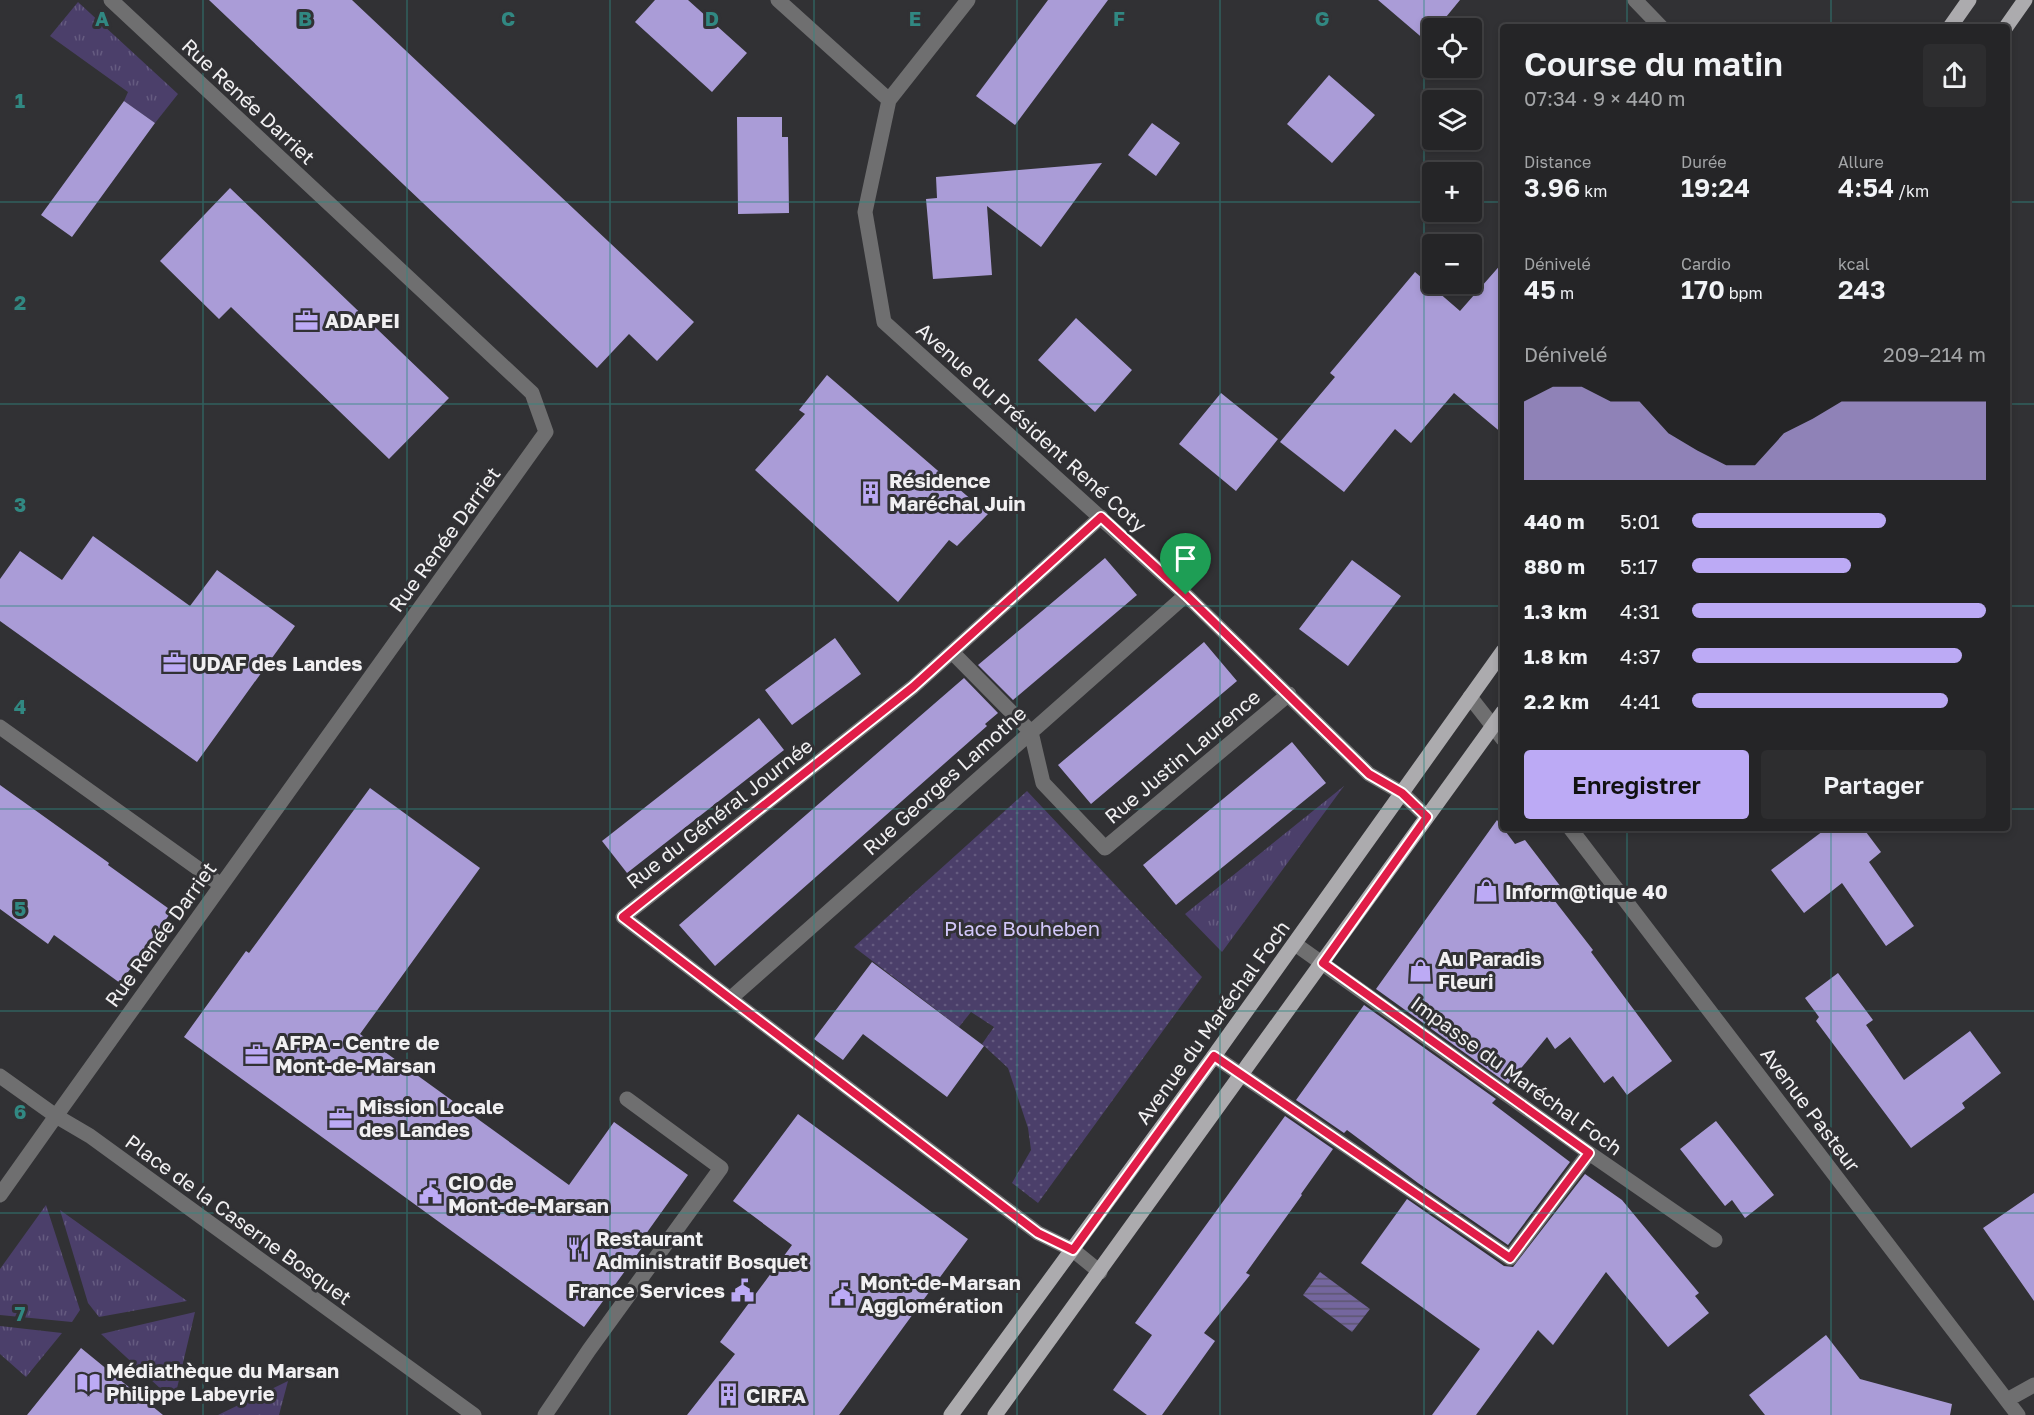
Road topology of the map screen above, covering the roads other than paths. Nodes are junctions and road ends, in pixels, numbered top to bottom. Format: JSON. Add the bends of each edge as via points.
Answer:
{"nodes":[{"id":1,"x":111,"y":0,"type":"edge"},
{"id":2,"x":778,"y":0,"type":"edge"},
{"id":3,"x":968,"y":0,"type":"edge"},
{"id":4,"x":1635,"y":0,"type":"edge"},
{"id":5,"x":1969,"y":0,"type":"edge"},
{"id":6,"x":2025,"y":0,"type":"edge"},
{"id":7,"x":1658,"y":24,"type":"edge"},
{"id":8,"x":1952,"y":24,"type":"edge"},
{"id":9,"x":2008,"y":24,"type":"edge"},
{"id":10,"x":889,"y":100,"type":"junction"},
{"id":11,"x":1101,"y":517,"type":"junction"},
{"id":12,"x":1186,"y":595,"type":"junction"},
{"id":13,"x":952,"y":652,"type":"junction"},
{"id":14,"x":1500,"y":655,"type":"edge"},
{"id":15,"x":1289,"y":694,"type":"junction"},
{"id":16,"x":1470,"y":697,"type":"junction"},
{"id":17,"x":1500,"y":716,"type":"edge"},
{"id":18,"x":1493,"y":726,"type":"junction"},
{"id":19,"x":0,"y":727,"type":"edge"},
{"id":20,"x":1031,"y":732,"type":"junction"},
{"id":21,"x":1500,"y":736,"type":"edge"},
{"id":22,"x":1402,"y":793,"type":"junction"},
{"id":23,"x":1427,"y":817,"type":"junction"},
{"id":24,"x":1572,"y":831,"type":"edge"},
{"id":25,"x":221,"y":885,"type":"junction"},
{"id":26,"x":1295,"y":944,"type":"junction"},
{"id":27,"x":1323,"y":963,"type":"junction"},
{"id":28,"x":731,"y":998,"type":"junction"},
{"id":29,"x":1214,"y":1056,"type":"junction"},
{"id":30,"x":1240,"y":1074,"type":"junction"},
{"id":31,"x":0,"y":1076,"type":"edge"},
{"id":32,"x":627,"y":1099,"type":"dead end"},
{"id":33,"x":56,"y":1116,"type":"junction"},
{"id":34,"x":1589,"y":1153,"type":"junction"},
{"id":35,"x":0,"y":1195,"type":"edge"},
{"id":36,"x":1715,"y":1240,"type":"dead end"},
{"id":37,"x":1073,"y":1250,"type":"junction"},
{"id":38,"x":1100,"y":1272,"type":"junction"},
{"id":39,"x":2034,"y":1385,"type":"edge"},
{"id":40,"x":2007,"y":1400,"type":"junction"},
{"id":41,"x":474,"y":1415,"type":"edge"},
{"id":42,"x":545,"y":1415,"type":"edge"},
{"id":43,"x":951,"y":1415,"type":"edge"},
{"id":44,"x":995,"y":1415,"type":"edge"},
{"id":45,"x":2018,"y":1415,"type":"edge"}],
"edges":[{"from":1,"to":25,"type":"street","name":"Rue Renée Darriet","via":[[531,393],[546,432]]},
{"from":2,"to":10,"type":"street"},
{"from":3,"to":10,"type":"street"},
{"from":4,"to":7,"type":"street"},
{"from":5,"to":8,"type":"main road"},
{"from":6,"to":9,"type":"main road"},
{"from":10,"to":11,"type":"street","name":"Avenue du Président René Coty","via":[[865,212],[884,322]]},
{"from":11,"to":12,"type":"street","name":"Avenue du Président René Coty"},
{"from":11,"to":13,"type":"street","name":"Rue du Général Journée"},
{"from":12,"to":15,"type":"street","name":"Avenue du Président René Coty"},
{"from":12,"to":20,"type":"street","name":"Rue Georges Lamothe"},
{"from":13,"to":20,"type":"street"},
{"from":13,"to":28,"type":"street","name":"Rue du Général Journée","via":[[623,917]]},
{"from":14,"to":16,"type":"main road","name":"Avenue du Maréchal Foch"},
{"from":15,"to":20,"type":"street","name":"Rue Justin Laurence","via":[[1105,848],[1043,783]]},
{"from":15,"to":22,"type":"street","name":"Avenue du Président René Coty","via":[[1369,774]]},
{"from":16,"to":18,"type":"street"},
{"from":16,"to":22,"type":"main road","name":"Avenue du Maréchal Foch"},
{"from":17,"to":18,"type":"main road"},
{"from":18,"to":21,"type":"street"},
{"from":18,"to":23,"type":"main road"},
{"from":19,"to":25,"type":"street"},
{"from":20,"to":28,"type":"street","name":"Rue Georges Lamothe"},
{"from":22,"to":23,"type":"street","name":"Avenue du Président René Coty"},
{"from":22,"to":26,"type":"main road","name":"Avenue du Maréchal Foch"},
{"from":23,"to":27,"type":"main road"},
{"from":24,"to":40,"type":"street","name":"Avenue Pasteur"},
{"from":25,"to":33,"type":"street","name":"Rue Renée Darriet"},
{"from":26,"to":27,"type":"street","name":"Impasse du Maréchal Foch"},
{"from":26,"to":29,"type":"main road","name":"Avenue du Maréchal Foch"},
{"from":27,"to":30,"type":"main road"},
{"from":27,"to":34,"type":"street","name":"Impasse du Maréchal Foch"},
{"from":28,"to":37,"type":"street","name":"Rue du Général Journée","via":[[1038,1233]]},
{"from":29,"to":30,"type":"street"},
{"from":29,"to":37,"type":"main road","name":"Avenue du Maréchal Foch"},
{"from":30,"to":34,"type":"street","via":[[1510,1258]]},
{"from":30,"to":38,"type":"main road"},
{"from":31,"to":33,"type":"street"},
{"from":32,"to":42,"type":"street","via":[[722,1168]]},
{"from":33,"to":35,"type":"street"},
{"from":33,"to":41,"type":"street","name":"Place de la Caserne Bosquet","via":[[90,1136]]},
{"from":34,"to":36,"type":"street","name":"Impasse du Maréchal Foch"},
{"from":37,"to":38,"type":"street","name":"Rue du Général Journée"},
{"from":37,"to":43,"type":"main road","name":"Avenue du Maréchal Foch"},
{"from":38,"to":44,"type":"main road"},
{"from":39,"to":40,"type":"street"},
{"from":40,"to":45,"type":"street","name":"Avenue Pasteur"}]}
